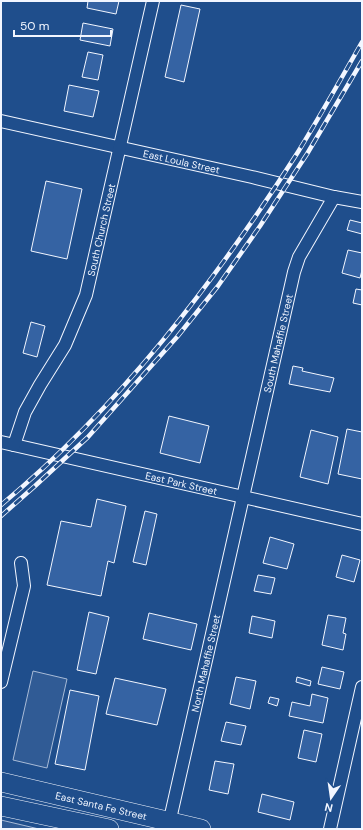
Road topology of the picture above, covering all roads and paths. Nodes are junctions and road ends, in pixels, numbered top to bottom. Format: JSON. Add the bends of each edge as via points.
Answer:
{"nodes":[{"id":1,"x":153,"y":1,"type":"edge"},
{"id":2,"x":1,"y":121,"type":"edge"},
{"id":3,"x":120,"y":148,"type":"junction"},
{"id":4,"x":334,"y":197,"type":"junction"},
{"id":5,"x":362,"y":202,"type":"edge"},
{"id":6,"x":1,"y":442,"type":"edge"},
{"id":7,"x":14,"y":445,"type":"junction"},
{"id":8,"x":243,"y":498,"type":"junction"},
{"id":9,"x":362,"y":524,"type":"edge"},
{"id":10,"x":21,"y":563,"type":"dead end"},
{"id":11,"x":1,"y":682,"type":"edge"},
{"id":12,"x":362,"y":687,"type":"edge"},
{"id":13,"x":1,"y":782,"type":"edge"},
{"id":14,"x":1,"y":806,"type":"edge"},
{"id":15,"x":169,"y":825,"type":"edge"},
{"id":16,"x":109,"y":829,"type":"edge"},
{"id":17,"x":201,"y":829,"type":"edge"},
{"id":18,"x":330,"y":829,"type":"edge"}],
"edges":[{"from":1,"to":3,"type":"street","name":"South Church Street"},
{"from":2,"to":3,"type":"street","name":"East Loula Street"},
{"from":3,"to":4,"type":"street","name":"East Loula Street"},
{"from":3,"to":7,"type":"street","name":"South Church Street","via":[[86,295],[65,345],[25,412]]},
{"from":4,"to":5,"type":"street","name":"East Loula Street"},
{"from":4,"to":8,"type":"street","name":"South Mahaffie Street","via":[[299,257],[294,272]]},
{"from":6,"to":7,"type":"street","name":"East Park Street"},
{"from":7,"to":8,"type":"street","name":"East Park Street"},
{"from":8,"to":9,"type":"street","name":"East Park Street"},
{"from":8,"to":15,"type":"street","name":"North Mahaffie Street"},
{"from":10,"to":11,"type":"street","via":[[24,586]]},
{"from":12,"to":18,"type":"street"},
{"from":13,"to":15,"type":"main road","name":"East Santa Fe Street"},
{"from":14,"to":16,"type":"main road","name":"East Santa Fe Street"},
{"from":15,"to":17,"type":"main road","name":"East Santa Fe Street"}]}
